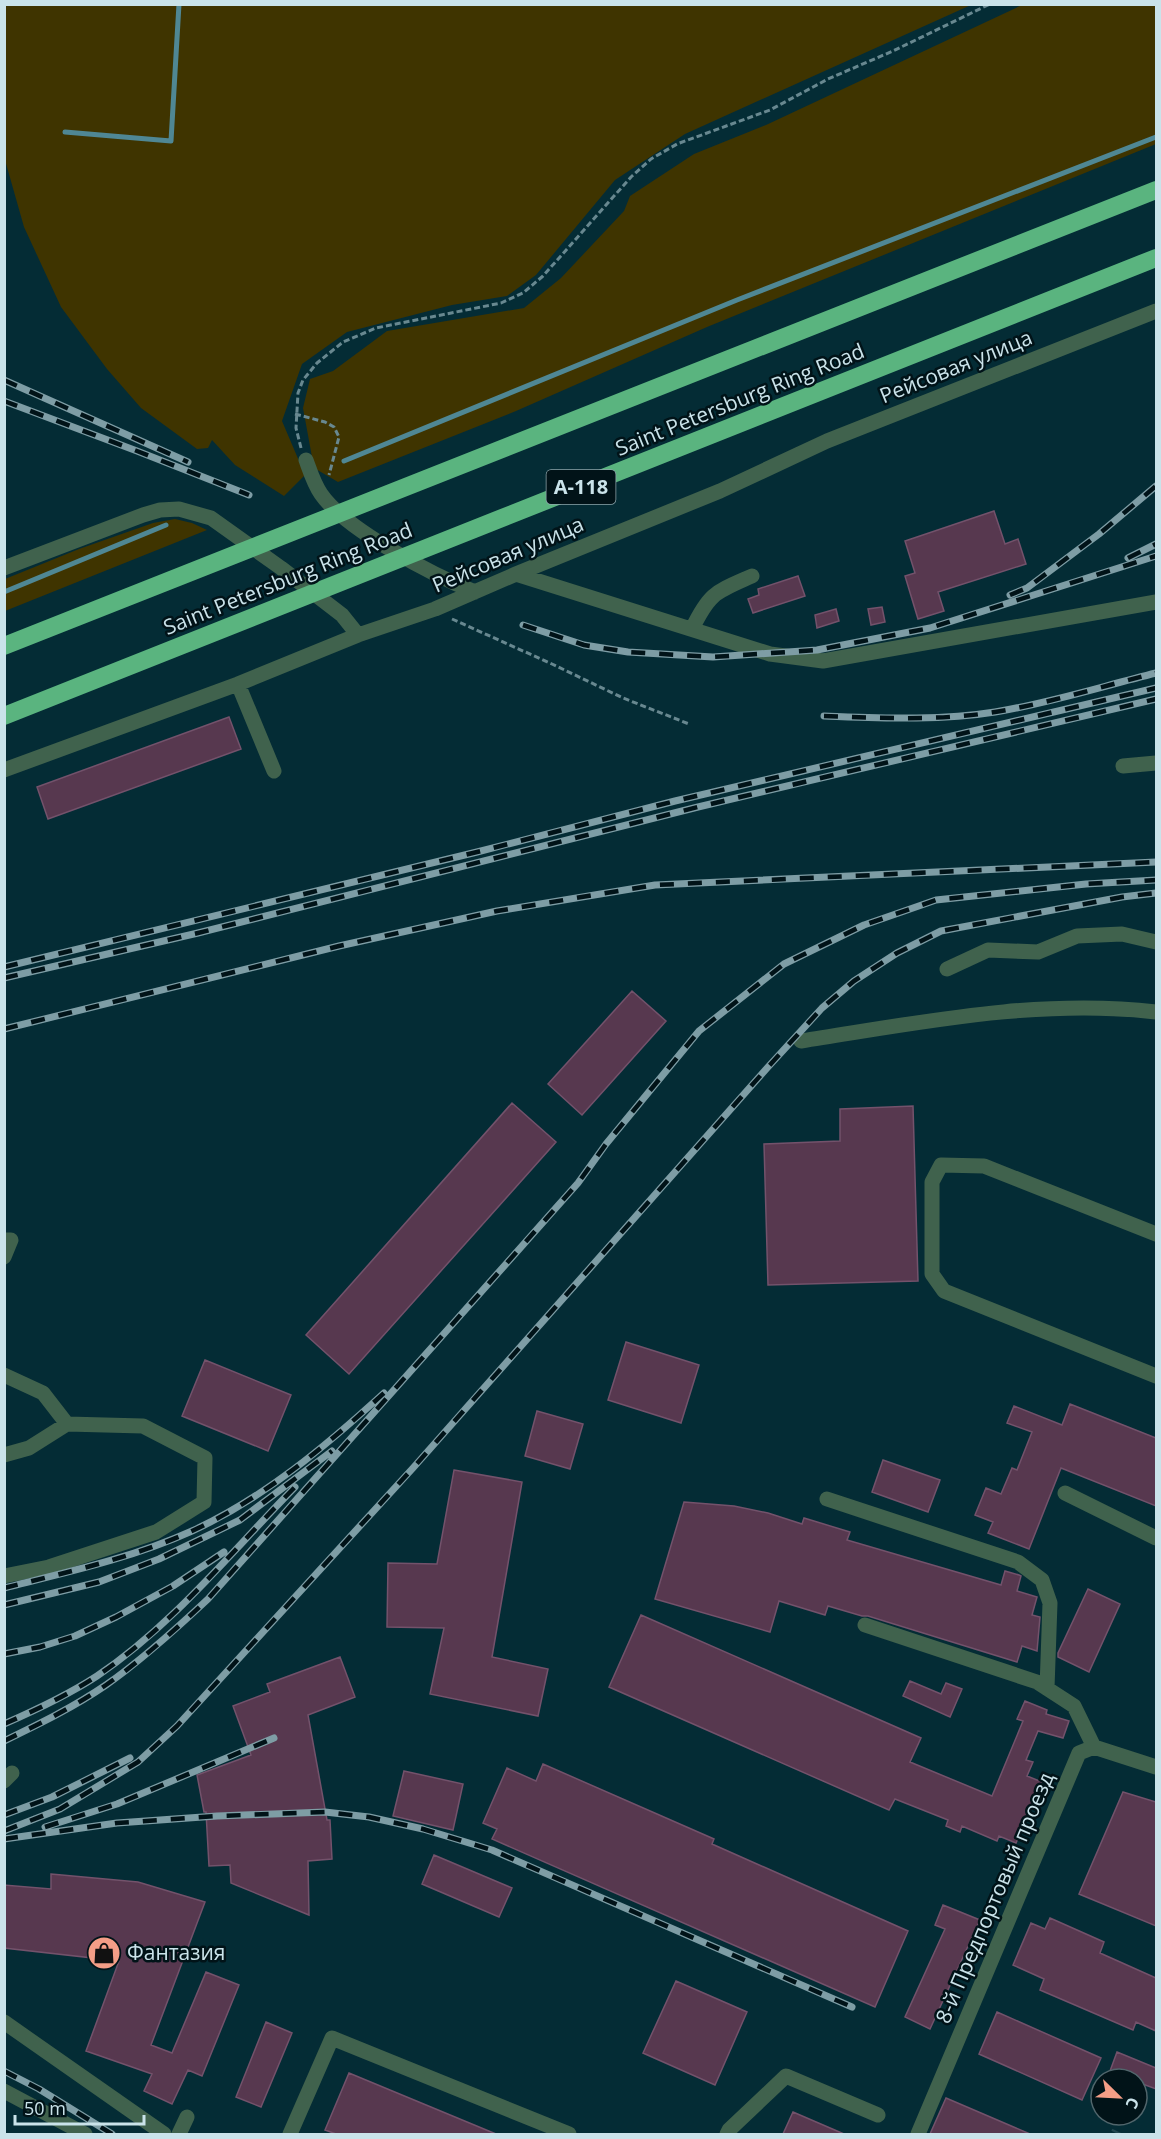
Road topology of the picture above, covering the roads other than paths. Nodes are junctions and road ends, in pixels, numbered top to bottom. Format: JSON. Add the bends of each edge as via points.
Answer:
{"nodes":[{"id":1,"x":1156,"y":190,"type":"edge"},
{"id":2,"x":1156,"y":258,"type":"edge"},
{"id":3,"x":1156,"y":311,"type":"edge"},
{"id":4,"x":306,"y":460,"type":"road end"},
{"id":5,"x":4,"y":568,"type":"edge"},
{"id":6,"x":516,"y":574,"type":"junction"},
{"id":7,"x":752,"y":576,"type":"dead end"},
{"id":8,"x":475,"y":592,"type":"junction"},
{"id":9,"x":1156,"y":602,"type":"edge"},
{"id":10,"x":692,"y":629,"type":"junction"},
{"id":11,"x":358,"y":634,"type":"junction"},
{"id":12,"x":4,"y":646,"type":"edge"},
{"id":13,"x":238,"y":684,"type":"junction"},
{"id":14,"x":4,"y":716,"type":"edge"},
{"id":15,"x":1156,"y":763,"type":"edge"},
{"id":16,"x":1123,"y":766,"type":"dead end"},
{"id":17,"x":4,"y":770,"type":"edge"},
{"id":18,"x":274,"y":771,"type":"dead end"},
{"id":19,"x":1156,"y":942,"type":"edge"},
{"id":20,"x":947,"y":969,"type":"dead end"},
{"id":21,"x":1156,"y":1012,"type":"edge"},
{"id":22,"x":801,"y":1041,"type":"dead end"},
{"id":23,"x":1156,"y":1234,"type":"edge"},
{"id":24,"x":4,"y":1240,"type":"edge"},
{"id":25,"x":4,"y":1257,"type":"edge"},
{"id":26,"x":4,"y":1375,"type":"edge"},
{"id":27,"x":1156,"y":1376,"type":"edge"},
{"id":28,"x":67,"y":1424,"type":"junction"},
{"id":29,"x":4,"y":1455,"type":"edge"},
{"id":30,"x":1065,"y":1493,"type":"dead end"},
{"id":31,"x":827,"y":1499,"type":"dead end"},
{"id":32,"x":1156,"y":1538,"type":"edge"},
{"id":33,"x":4,"y":1576,"type":"edge"},
{"id":34,"x":865,"y":1625,"type":"dead end"},
{"id":35,"x":1047,"y":1688,"type":"junction"},
{"id":36,"x":1094,"y":1747,"type":"junction"},
{"id":37,"x":1156,"y":1767,"type":"edge"},
{"id":38,"x":4,"y":2022,"type":"edge"},
{"id":39,"x":4,"y":2091,"type":"edge"},
{"id":40,"x":878,"y":2115,"type":"dead end"},
{"id":41,"x":187,"y":2116,"type":"dead end"},
{"id":42,"x":85,"y":2134,"type":"edge"},
{"id":43,"x":164,"y":2134,"type":"edge"},
{"id":44,"x":179,"y":2134,"type":"edge"},
{"id":45,"x":290,"y":2134,"type":"edge"},
{"id":46,"x":569,"y":2134,"type":"edge"},
{"id":47,"x":727,"y":2134,"type":"edge"},
{"id":48,"x":918,"y":2134,"type":"edge"}],
"edges":[{"from":1,"to":12,"type":"highway","name":"Saint Petersburg Ring Road","bridge":true},
{"from":2,"to":14,"type":"highway","name":"Saint Petersburg Ring Road","number":"А-118","bridge":true},
{"from":3,"to":6,"type":"street","name":"Рейсовая улица","via":[[827,441],[720,491]]},
{"from":4,"to":8,"type":"street","via":[[319,492],[363,531],[442,579]]},
{"from":5,"to":11,"type":"street","via":[[134,518],[179,508],[223,526],[342,615]]},
{"from":6,"to":8,"type":"street","name":"Рейсовая улица"},
{"from":6,"to":10,"type":"street"},
{"from":7,"to":10,"type":"street","via":[[716,592],[703,606]]},
{"from":8,"to":11,"type":"street","name":"Рейсовая улица"},
{"from":9,"to":10,"type":"street","via":[[823,661],[770,654]]},
{"from":11,"to":13,"type":"street","name":"Рейсовая улица"},
{"from":13,"to":17,"type":"street","name":"Рейсовая улица"},
{"from":13,"to":18,"type":"street"},
{"from":15,"to":16,"type":"street"},
{"from":19,"to":20,"type":"street","via":[[1122,934],[1077,936],[1038,952],[988,950]]},
{"from":21,"to":22,"type":"street","via":[[1068,1008],[1001,1011]]},
{"from":23,"to":27,"type":"street","via":[[984,1166],[941,1165],[932,1182],[932,1274],[944,1291]]},
{"from":24,"to":25,"type":"street","via":[[11,1240]]},
{"from":26,"to":28,"type":"street","via":[[43,1393]]},
{"from":28,"to":29,"type":"street","via":[[29,1448]]},
{"from":28,"to":33,"type":"street","via":[[143,1426],[205,1458],[204,1502],[156,1532],[49,1567]]},
{"from":30,"to":32,"type":"street"},
{"from":31,"to":35,"type":"street","via":[[1018,1562],[1042,1580],[1050,1603]]},
{"from":34,"to":35,"type":"street"},
{"from":35,"to":36,"type":"street","via":[[1074,1706]]},
{"from":36,"to":37,"type":"street"},
{"from":36,"to":48,"type":"street","name":"8-й Предпортовый проезд","via":[[1079,1753]]},
{"from":38,"to":43,"type":"street"},
{"from":39,"to":42,"type":"street"},
{"from":40,"to":47,"type":"street","via":[[786,2076]]},
{"from":41,"to":44,"type":"street"},
{"from":45,"to":46,"type":"street","via":[[332,2038]]}]}
